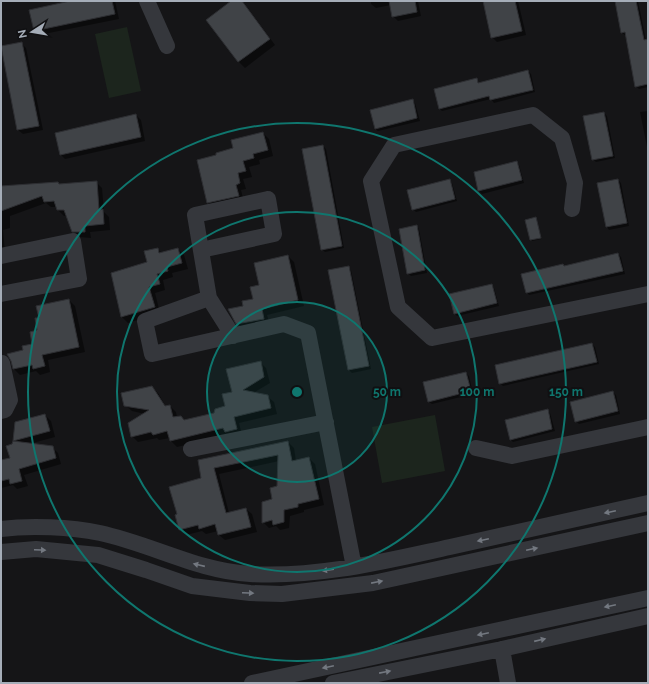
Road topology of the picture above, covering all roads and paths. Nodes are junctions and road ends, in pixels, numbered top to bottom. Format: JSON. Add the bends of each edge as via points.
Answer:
{"nodes":[{"id":1,"x":147,"y":1,"type":"edge"},
{"id":2,"x":167,"y":46,"type":"dead end"},
{"id":3,"x":572,"y":209,"type":"dead end"},
{"id":4,"x":201,"y":250,"type":"junction"},
{"id":5,"x":1,"y":256,"type":"edge"},
{"id":6,"x":1,"y":294,"type":"edge"},
{"id":7,"x":648,"y":294,"type":"edge"},
{"id":8,"x":209,"y":298,"type":"junction"},
{"id":9,"x":233,"y":336,"type":"junction"},
{"id":10,"x":2,"y":361,"type":"edge"},
{"id":11,"x":1,"y":411,"type":"edge"},
{"id":12,"x":326,"y":422,"type":"junction"},
{"id":13,"x":648,"y":427,"type":"edge"},
{"id":14,"x":476,"y":448,"type":"dead end"},
{"id":15,"x":191,"y":449,"type":"dead end"},
{"id":16,"x":648,"y":504,"type":"edge"},
{"id":17,"x":648,"y":523,"type":"edge"},
{"id":18,"x":1,"y":529,"type":"edge"},
{"id":19,"x":1,"y":552,"type":"edge"},
{"id":20,"x":354,"y":567,"type":"junction"},
{"id":21,"x":648,"y":598,"type":"edge"},
{"id":22,"x":648,"y":616,"type":"edge"},
{"id":23,"x":502,"y":649,"type":"junction"},
{"id":24,"x":354,"y":661,"type":"junction"},
{"id":25,"x":358,"y":680,"type":"edge"},
{"id":26,"x":252,"y":683,"type":"edge"},
{"id":27,"x":334,"y":683,"type":"edge"},
{"id":28,"x":508,"y":683,"type":"edge"}],
"edges":[{"from":1,"to":2,"type":"street"},
{"from":3,"to":7,"type":"street","via":[[575,182],[562,138],[533,115],[394,145],[371,181],[398,307],[432,338]]},
{"from":4,"to":4,"type":"street","via":[[195,215],[268,199],[274,234]]},
{"from":4,"to":8,"type":"street"},
{"from":5,"to":6,"type":"street","via":[[73,241],[79,279]]},
{"from":8,"to":9,"type":"street"},
{"from":8,"to":9,"type":"street","via":[[145,321],[152,354]]},
{"from":9,"to":12,"type":"street","via":[[284,324],[308,333]]},
{"from":10,"to":11,"type":"street","via":[[10,400],[5,410]]},
{"from":12,"to":15,"type":"street"},
{"from":12,"to":20,"type":"street"},
{"from":13,"to":14,"type":"street","via":[[512,456]]},
{"from":16,"to":20,"type":"street","one_way":true},
{"from":19,"to":17,"type":"street","one_way":true,"via":[[36,549],[98,555],[192,586],[282,594],[373,583]]},
{"from":20,"to":18,"type":"street","one_way":true,"via":[[281,575],[249,574],[190,562],[100,533],[34,526]]},
{"from":21,"to":24,"type":"street","one_way":true},
{"from":23,"to":22,"type":"street","one_way":true},
{"from":25,"to":23,"type":"street","one_way":true},
{"from":23,"to":28,"type":"street"},
{"from":24,"to":25,"type":"street"},
{"from":24,"to":26,"type":"street","one_way":true},
{"from":25,"to":27,"type":"street"}]}
